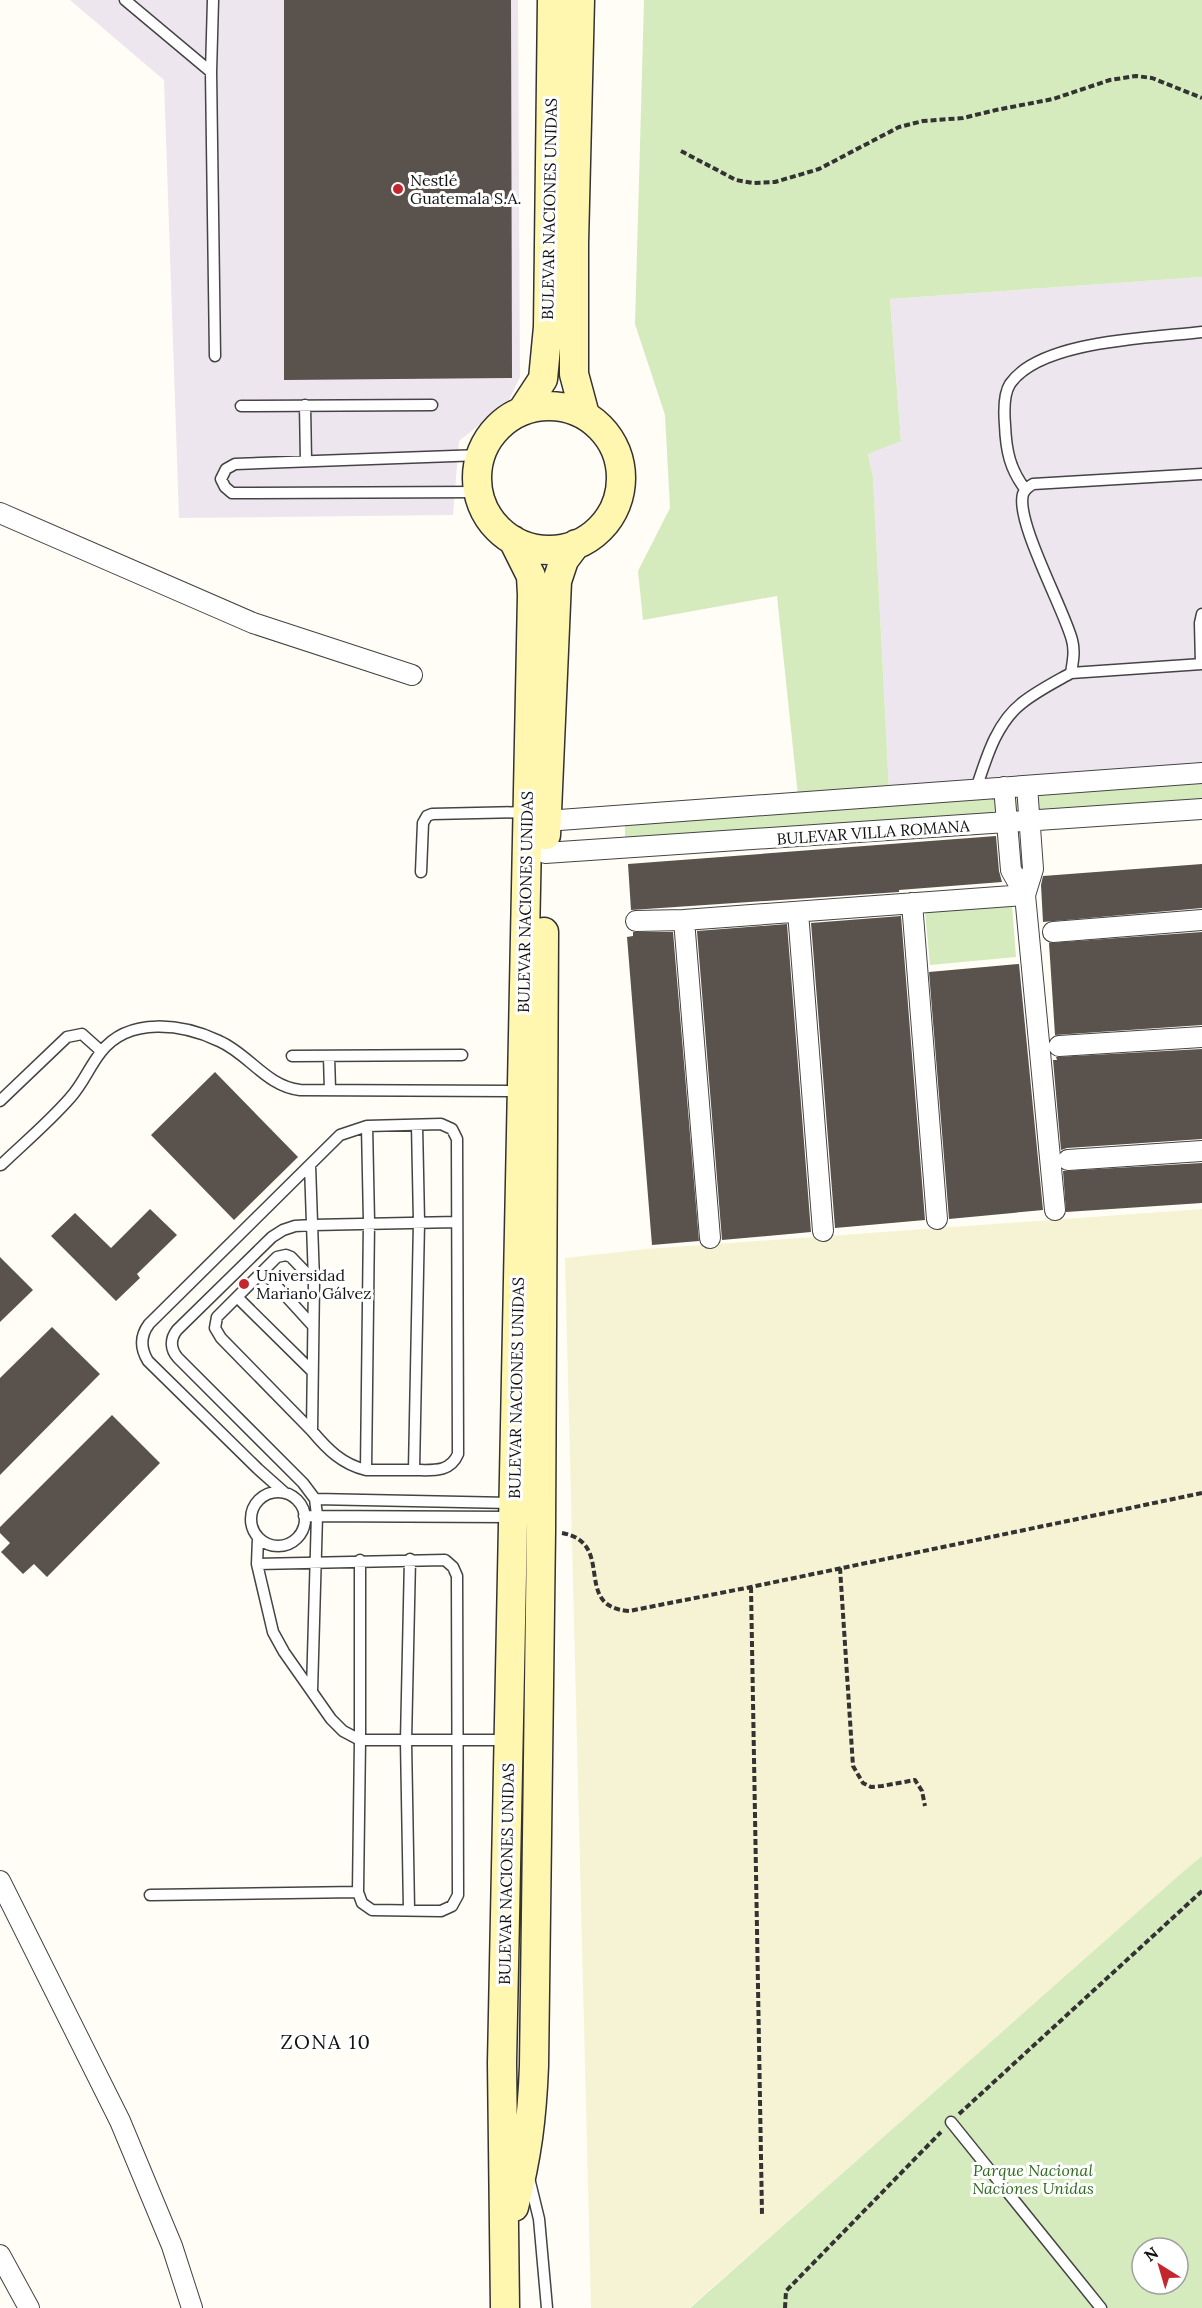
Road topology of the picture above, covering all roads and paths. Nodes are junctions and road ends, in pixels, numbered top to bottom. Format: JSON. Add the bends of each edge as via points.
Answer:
{"nodes":[{"id":1,"x":125,"y":0,"type":"edge"},
{"id":2,"x":213,"y":0,"type":"edge"},
{"id":3,"x":552,"y":0,"type":"edge"},
{"id":4,"x":580,"y":0,"type":"edge"},
{"id":5,"x":211,"y":72,"type":"junction"},
{"id":6,"x":1202,"y":98,"type":"edge"},
{"id":7,"x":681,"y":151,"type":"dead end"},
{"id":8,"x":1202,"y":332,"type":"edge"},
{"id":9,"x":215,"y":356,"type":"dead end"},
{"id":10,"x":305,"y":405,"type":"junction"},
{"id":11,"x":432,"y":405,"type":"dead end"},
{"id":12,"x":241,"y":406,"type":"dead end"},
{"id":13,"x":522,"y":411,"type":"junction"},
{"id":14,"x":585,"y":415,"type":"junction"},
{"id":15,"x":481,"y":455,"type":"junction"},
{"id":16,"x":306,"y":461,"type":"junction"},
{"id":17,"x":1202,"y":474,"type":"edge"},
{"id":18,"x":1026,"y":489,"type":"junction"},
{"id":19,"x":479,"y":492,"type":"junction"},
{"id":20,"x":0,"y":513,"type":"edge"},
{"id":21,"x":513,"y":540,"type":"junction"},
{"id":22,"x":576,"y":544,"type":"junction"},
{"id":23,"x":1202,"y":614,"type":"edge"},
{"id":24,"x":1201,"y":664,"type":"edge"},
{"id":25,"x":1071,"y":673,"type":"junction"},
{"id":26,"x":412,"y":675,"type":"dead end"},
{"id":27,"x":1202,"y":773,"type":"edge"},
{"id":28,"x":1027,"y":786,"type":"junction"},
{"id":29,"x":1004,"y":787,"type":"junction"},
{"id":30,"x":976,"y":789,"type":"junction"},
{"id":31,"x":1202,"y":809,"type":"edge"},
{"id":32,"x":537,"y":816,"type":"junction"},
{"id":33,"x":1031,"y":821,"type":"junction"},
{"id":34,"x":1007,"y":823,"type":"junction"},
{"id":35,"x":545,"y":853,"type":"junction"},
{"id":36,"x":421,"y":872,"type":"dead end"},
{"id":37,"x":1025,"y":895,"type":"junction"},
{"id":38,"x":912,"y":903,"type":"junction"},
{"id":39,"x":798,"y":912,"type":"junction"},
{"id":40,"x":684,"y":920,"type":"junction"},
{"id":41,"x":1202,"y":920,"type":"edge"},
{"id":42,"x":636,"y":921,"type":"dead end"},
{"id":43,"x":1053,"y":932,"type":"dead end"},
{"id":44,"x":1202,"y":1037,"type":"edge"},
{"id":45,"x":1059,"y":1046,"type":"dead end"},
{"id":46,"x":101,"y":1052,"type":"junction"},
{"id":47,"x":462,"y":1055,"type":"dead end"},
{"id":48,"x":292,"y":1056,"type":"dead end"},
{"id":49,"x":329,"y":1056,"type":"junction"},
{"id":50,"x":330,"y":1090,"type":"junction"},
{"id":51,"x":522,"y":1091,"type":"junction"},
{"id":52,"x":0,"y":1101,"type":"edge"},
{"id":53,"x":417,"y":1125,"type":"junction"},
{"id":54,"x":367,"y":1126,"type":"junction"},
{"id":55,"x":1202,"y":1151,"type":"edge"},
{"id":56,"x":1068,"y":1160,"type":"dead end"},
{"id":57,"x":1,"y":1165,"type":"edge"},
{"id":58,"x":310,"y":1165,"type":"junction"},
{"id":59,"x":1055,"y":1210,"type":"dead end"},
{"id":60,"x":937,"y":1219,"type":"dead end"},
{"id":61,"x":369,"y":1222,"type":"junction"},
{"id":62,"x":419,"y":1222,"type":"junction"},
{"id":63,"x":457,"y":1222,"type":"junction"},
{"id":64,"x":313,"y":1225,"type":"junction"},
{"id":65,"x":823,"y":1231,"type":"dead end"},
{"id":66,"x":710,"y":1238,"type":"dead end"},
{"id":67,"x":263,"y":1271,"type":"junction"},
{"id":68,"x":314,"y":1281,"type":"junction"},
{"id":69,"x":237,"y":1297,"type":"junction"},
{"id":70,"x":313,"y":1326,"type":"junction"},
{"id":71,"x":312,"y":1371,"type":"junction"},
{"id":72,"x":312,"y":1431,"type":"junction"},
{"id":73,"x":366,"y":1470,"type":"junction"},
{"id":74,"x":414,"y":1470,"type":"junction"},
{"id":75,"x":285,"y":1492,"type":"junction"},
{"id":76,"x":1202,"y":1492,"type":"edge"},
{"id":77,"x":315,"y":1499,"type":"junction"},
{"id":78,"x":513,"y":1510,"type":"junction"},
{"id":79,"x":317,"y":1515,"type":"junction"},
{"id":80,"x":304,"y":1516,"type":"junction"},
{"id":81,"x":541,"y":1532,"type":"junction"},
{"id":82,"x":258,"y":1538,"type":"junction"},
{"id":83,"x":410,"y":1559,"type":"junction"},
{"id":84,"x":360,"y":1560,"type":"junction"},
{"id":85,"x":316,"y":1562,"type":"junction"},
{"id":86,"x":257,"y":1563,"type":"junction"},
{"id":87,"x":840,"y":1568,"type":"junction"},
{"id":88,"x":751,"y":1587,"type":"junction"},
{"id":89,"x":312,"y":1691,"type":"junction"},
{"id":90,"x":360,"y":1740,"type":"junction"},
{"id":91,"x":509,"y":1740,"type":"junction"},
{"id":92,"x":406,"y":1741,"type":"junction"},
{"id":93,"x":456,"y":1741,"type":"junction"},
{"id":94,"x":925,"y":1806,"type":"dead end"},
{"id":95,"x":0,"y":1881,"type":"edge"},
{"id":96,"x":1202,"y":1891,"type":"edge"},
{"id":97,"x":358,"y":1892,"type":"junction"},
{"id":98,"x":150,"y":1894,"type":"dead end"},
{"id":99,"x":409,"y":1909,"type":"junction"},
{"id":100,"x":502,"y":2063,"type":"junction"},
{"id":101,"x":534,"y":2067,"type":"junction"},
{"id":102,"x":503,"y":2111,"type":"junction"},
{"id":103,"x":951,"y":2121,"type":"junction"},
{"id":104,"x":526,"y":2163,"type":"junction"},
{"id":105,"x":762,"y":2214,"type":"dead end"},
{"id":106,"x":505,"y":2241,"type":"junction"},
{"id":107,"x":2,"y":2262,"type":"edge"},
{"id":108,"x":29,"y":2308,"type":"edge"},
{"id":109,"x":192,"y":2308,"type":"edge"},
{"id":110,"x":505,"y":2308,"type":"edge"},
{"id":111,"x":547,"y":2308,"type":"edge"},
{"id":112,"x":785,"y":2308,"type":"edge"},
{"id":113,"x":1101,"y":2308,"type":"edge"}],
"edges":[{"from":1,"to":5,"type":"lane"},
{"from":2,"to":5,"type":"lane"},
{"from":3,"to":13,"type":"main road","name":"BULEVAR NACIONES UNIDAS","via":[[548,327],[543,379]]},
{"from":4,"to":14,"type":"main road","name":"BULEVAR NACIONES UNIDAS","via":[[574,374]]},
{"from":5,"to":9,"type":"lane"},
{"from":6,"to":7,"type":"path","via":[[1152,78],[1110,80],[1053,99],[899,127],[819,169],[775,182],[736,180]]},
{"from":8,"to":18,"type":"lane","via":[[1094,345],[1052,356],[1022,372],[1006,391],[1005,443],[1010,467]]},
{"from":10,"to":11,"type":"lane"},
{"from":10,"to":12,"type":"lane"},
{"from":10,"to":16,"type":"lane"},
{"from":13,"to":14,"type":"main road","via":[[554,406]]},
{"from":13,"to":15,"type":"main road","via":[[493,433]]},
{"from":14,"to":22,"type":"main road","via":[[598,424],[616,450],[621,482],[607,519]]},
{"from":15,"to":16,"type":"lane"},
{"from":15,"to":19,"type":"main road"},
{"from":16,"to":19,"type":"lane","via":[[235,464],[226,469],[221,479],[232,493]]},
{"from":17,"to":18,"type":"lane","via":[[1033,484]]},
{"from":18,"to":25,"type":"lane","via":[[1023,498],[1028,527],[1073,642]]},
{"from":19,"to":21,"type":"main road","via":[[487,514]]},
{"from":20,"to":26,"type":"street","via":[[252,623]]},
{"from":21,"to":22,"type":"main road","via":[[544,549]]},
{"from":21,"to":32,"type":"main road","name":"BULEVAR NACIONES UNIDAS","via":[[531,576]]},
{"from":22,"to":32,"type":"main road","name":"BULEVAR NACIONES UNIDAS","via":[[564,560],[557,581]]},
{"from":23,"to":24,"type":"lane"},
{"from":24,"to":25,"type":"lane"},
{"from":25,"to":30,"type":"lane","via":[[1012,713],[988,753]]},
{"from":27,"to":28,"type":"street"},
{"from":28,"to":29,"type":"street"},
{"from":28,"to":33,"type":"street"},
{"from":29,"to":30,"type":"street"},
{"from":29,"to":34,"type":"street"},
{"from":30,"to":32,"type":"street"},
{"from":31,"to":33,"type":"street","name":"BULEVAR VILLA ROMANA"},
{"from":32,"to":35,"type":"main road","name":"BULEVAR NACIONES UNIDAS"},
{"from":32,"to":36,"type":"lane","via":[[427,816],[423,823]]},
{"from":32,"to":51,"type":"main road","name":"BULEVAR NACIONES UNIDAS"},
{"from":33,"to":34,"type":"street","name":"BULEVAR VILLA ROMANA"},
{"from":33,"to":37,"type":"street","via":[[1033,869]]},
{"from":34,"to":35,"type":"street","name":"BULEVAR VILLA ROMANA"},
{"from":34,"to":37,"type":"street","via":[[1011,870]]},
{"from":35,"to":81,"type":"main road","name":"BULEVAR NACIONES UNIDAS"},
{"from":37,"to":38,"type":"street"},
{"from":37,"to":59,"type":"street"},
{"from":38,"to":39,"type":"street"},
{"from":38,"to":60,"type":"street"},
{"from":39,"to":40,"type":"street"},
{"from":39,"to":65,"type":"street"},
{"from":40,"to":42,"type":"street"},
{"from":40,"to":66,"type":"street"},
{"from":41,"to":43,"type":"street"},
{"from":44,"to":45,"type":"street"},
{"from":46,"to":50,"type":"lane","via":[[115,1039],[137,1029],[164,1026],[199,1032],[224,1042],[287,1089]]},
{"from":46,"to":52,"type":"lane","via":[[82,1034],[67,1037]]},
{"from":46,"to":57,"type":"lane","via":[[69,1099]]},
{"from":47,"to":49,"type":"lane"},
{"from":48,"to":49,"type":"lane"},
{"from":49,"to":50,"type":"lane"},
{"from":50,"to":51,"type":"lane"},
{"from":51,"to":78,"type":"main road","name":"BULEVAR NACIONES UNIDAS"},
{"from":53,"to":54,"type":"lane"},
{"from":53,"to":62,"type":"lane"},
{"from":53,"to":63,"type":"lane","via":[[441,1124],[455,1134]]},
{"from":54,"to":58,"type":"lane","via":[[340,1135]]},
{"from":54,"to":61,"type":"lane"},
{"from":55,"to":56,"type":"street"},
{"from":58,"to":64,"type":"lane"},
{"from":58,"to":75,"type":"lane","via":[[149,1324],[141,1341],[148,1361]]},
{"from":61,"to":62,"type":"lane"},
{"from":61,"to":64,"type":"lane"},
{"from":61,"to":73,"type":"lane"},
{"from":62,"to":63,"type":"lane"},
{"from":62,"to":74,"type":"lane"},
{"from":63,"to":74,"type":"lane","via":[[458,1454],[446,1468]]},
{"from":64,"to":68,"type":"lane"},
{"from":64,"to":77,"type":"lane","via":[[295,1226],[272,1237],[177,1330],[171,1345],[178,1358]]},
{"from":67,"to":68,"type":"lane","via":[[277,1257],[286,1255]]},
{"from":67,"to":69,"type":"lane"},
{"from":67,"to":70,"type":"lane"},
{"from":68,"to":70,"type":"lane"},
{"from":69,"to":71,"type":"lane"},
{"from":69,"to":72,"type":"lane","via":[[217,1317],[217,1333]]},
{"from":70,"to":71,"type":"lane"},
{"from":71,"to":72,"type":"lane"},
{"from":72,"to":73,"type":"lane","via":[[337,1457]]},
{"from":73,"to":74,"type":"lane"},
{"from":75,"to":80,"type":"lane","via":[[300,1503]]},
{"from":75,"to":82,"type":"lane","via":[[267,1494],[254,1505],[251,1522]]},
{"from":76,"to":87,"type":"path"},
{"from":77,"to":78,"type":"lane"},
{"from":77,"to":79,"type":"lane"},
{"from":78,"to":79,"type":"lane"},
{"from":78,"to":91,"type":"main road","name":"BULEVAR NACIONES UNIDAS"},
{"from":79,"to":80,"type":"lane"},
{"from":79,"to":85,"type":"lane"},
{"from":80,"to":82,"type":"lane","via":[[303,1529],[291,1542],[274,1545]]},
{"from":81,"to":88,"type":"path","via":[[564,1533],[586,1544],[597,1590],[608,1605],[620,1610]]},
{"from":81,"to":101,"type":"main road","name":"BULEVAR NACIONES UNIDAS"},
{"from":82,"to":86,"type":"lane"},
{"from":83,"to":84,"type":"lane"},
{"from":83,"to":92,"type":"lane"},
{"from":83,"to":93,"type":"lane","via":[[445,1560],[457,1576]]},
{"from":84,"to":85,"type":"lane"},
{"from":84,"to":90,"type":"lane"},
{"from":85,"to":86,"type":"lane"},
{"from":85,"to":89,"type":"lane"},
{"from":86,"to":89,"type":"lane","via":[[273,1632]]},
{"from":87,"to":88,"type":"path"},
{"from":87,"to":94,"type":"path","via":[[853,1766],[862,1784],[872,1787],[915,1780]]},
{"from":88,"to":105,"type":"path"},
{"from":89,"to":90,"type":"lane","via":[[331,1719]]},
{"from":90,"to":92,"type":"lane"},
{"from":90,"to":97,"type":"lane"},
{"from":91,"to":93,"type":"lane"},
{"from":91,"to":100,"type":"main road","name":"BULEVAR NACIONES UNIDAS"},
{"from":92,"to":93,"type":"lane"},
{"from":92,"to":99,"type":"lane"},
{"from":93,"to":99,"type":"lane","via":[[458,1895],[452,1906],[441,1911]]},
{"from":95,"to":109,"type":"street","via":[[120,2121],[172,2246]]},
{"from":96,"to":103,"type":"path"},
{"from":97,"to":98,"type":"lane"},
{"from":97,"to":99,"type":"lane","via":[[362,1903],[372,1910]]},
{"from":100,"to":101,"type":"main road","via":[[514,2075],[523,2075]]},
{"from":100,"to":102,"type":"main road","name":"BULEVAR NACIONES UNIDAS"},
{"from":101,"to":104,"type":"main road","name":"BULEVAR NACIONES UNIDAS"},
{"from":102,"to":104,"type":"main road"},
{"from":102,"to":106,"type":"main road","name":"BULEVAR NACIONES UNIDAS"},
{"from":103,"to":112,"type":"path","via":[[786,2291]]},
{"from":103,"to":113,"type":"lane"},
{"from":104,"to":106,"type":"main road","name":"BULEVAR NACIONES UNIDAS"},
{"from":104,"to":111,"type":"lane","via":[[539,2219]]},
{"from":106,"to":110,"type":"main road","name":"BULEVAR NACIONES UNIDAS"},
{"from":107,"to":108,"type":"street"}]}
